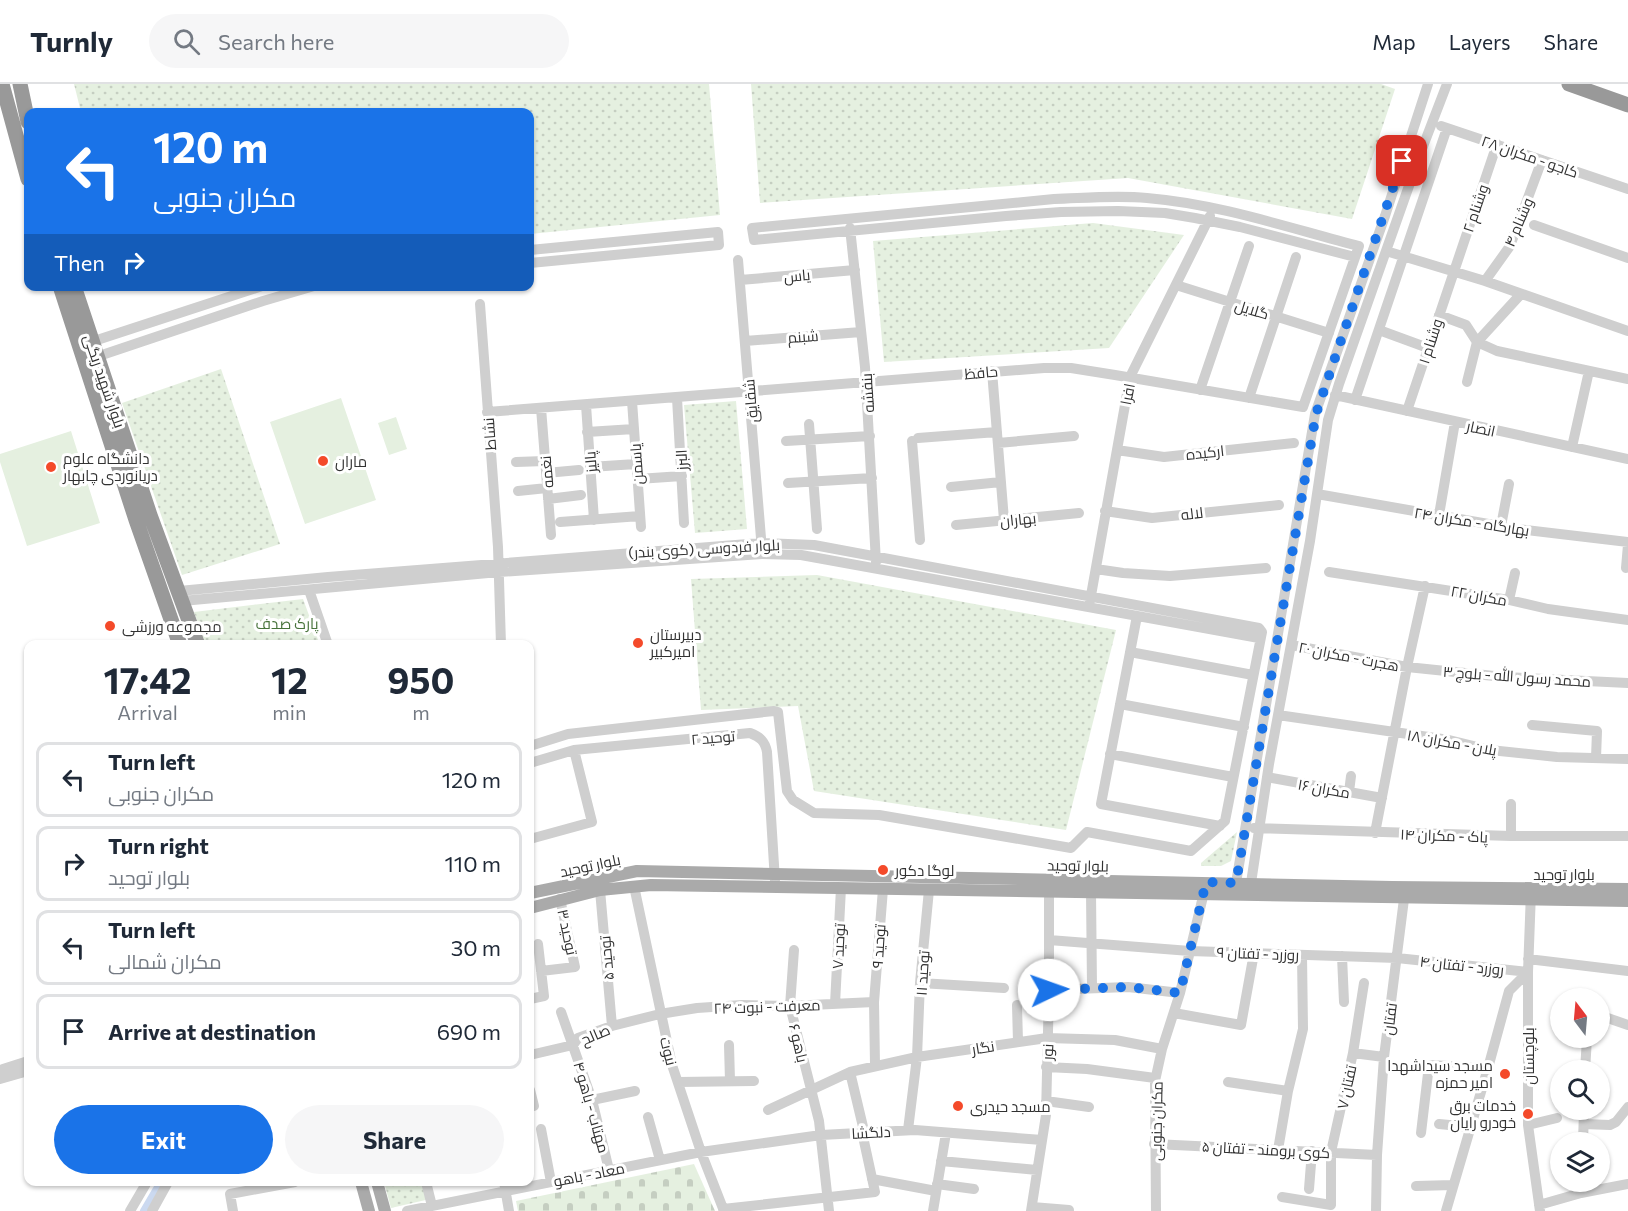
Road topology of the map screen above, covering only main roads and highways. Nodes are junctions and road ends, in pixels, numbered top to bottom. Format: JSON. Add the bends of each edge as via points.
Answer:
{"nodes":[{"id":1,"x":2,"y":84,"type":"edge"},
{"id":2,"x":20,"y":84,"type":"edge"},
{"id":3,"x":1569,"y":84,"type":"edge"},
{"id":4,"x":1628,"y":105,"type":"edge"},
{"id":5,"x":25,"y":108,"type":"edge"},
{"id":6,"x":24,"y":165,"type":"edge"},
{"id":7,"x":62,"y":291,"type":"edge"},
{"id":8,"x":76,"y":291,"type":"edge"},
{"id":9,"x":178,"y":640,"type":"edge"},
{"id":10,"x":197,"y":640,"type":"edge"},
{"id":11,"x":1205,"y":888,"type":"junction"},
{"id":12,"x":1628,"y":890,"type":"edge"},
{"id":13,"x":534,"y":892,"type":"edge"},
{"id":14,"x":1531,"y":895,"type":"junction"},
{"id":15,"x":1628,"y":901,"type":"edge"},
{"id":16,"x":534,"y":907,"type":"edge"},
{"id":17,"x":362,"y":1186,"type":"edge"},
{"id":18,"x":378,"y":1186,"type":"edge"},
{"id":19,"x":369,"y":1211,"type":"edge"},
{"id":20,"x":385,"y":1211,"type":"edge"}],
"edges":[{"from":1,"to":6,"type":"highway"},
{"from":2,"to":5,"type":"highway"},
{"from":3,"to":4,"type":"highway"},
{"from":7,"to":9,"type":"highway","name":"بلوار شهید ریگی"},
{"from":8,"to":10,"type":"highway","name":"بلوار شهید ریگی","via":[[150,515],[187,596]]},
{"from":11,"to":13,"type":"main road","name":"بلوار توحید","via":[[637,871]]},
{"from":11,"to":14,"type":"main road","name":"بلوار توحید","via":[[1251,883]]},
{"from":11,"to":14,"type":"main road","name":"بلوار توحید","via":[[1242,895],[1404,899]]},
{"from":11,"to":16,"type":"main road","name":"بلوار توحید","via":[[1091,892],[634,886],[600,890]]},
{"from":12,"to":14,"type":"main road","name":"بلوار توحید"},
{"from":14,"to":15,"type":"main road","name":"بلوار توحید"},
{"from":17,"to":19,"type":"main road"},
{"from":18,"to":20,"type":"main road"}]}
